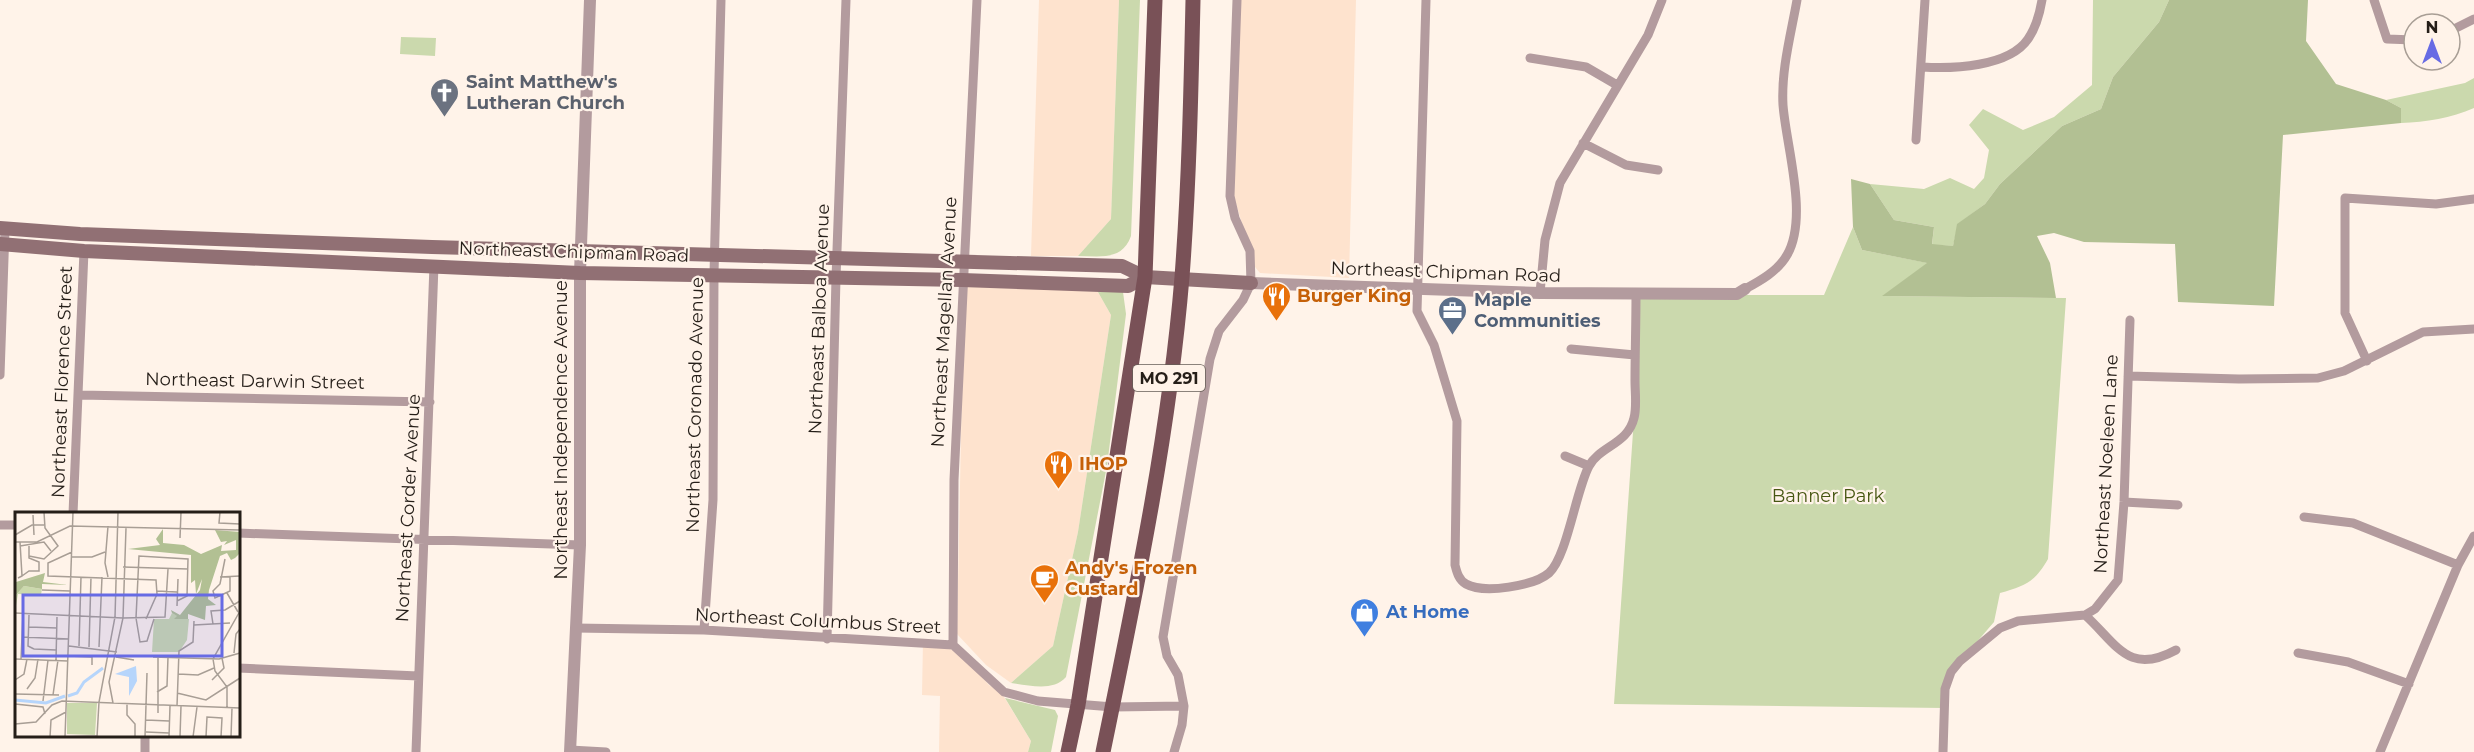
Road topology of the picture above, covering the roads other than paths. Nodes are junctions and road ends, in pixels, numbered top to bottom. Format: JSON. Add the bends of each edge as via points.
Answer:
{"nodes":[{"id":1,"x":590,"y":0,"type":"edge"},
{"id":2,"x":721,"y":0,"type":"edge"},
{"id":3,"x":846,"y":0,"type":"edge"},
{"id":4,"x":977,"y":0,"type":"edge"},
{"id":5,"x":1155,"y":0,"type":"edge"},
{"id":6,"x":1193,"y":0,"type":"edge"},
{"id":7,"x":1237,"y":0,"type":"edge"},
{"id":8,"x":1426,"y":0,"type":"edge"},
{"id":9,"x":1662,"y":0,"type":"edge"},
{"id":10,"x":1797,"y":0,"type":"edge"},
{"id":11,"x":1924,"y":0,"type":"edge"},
{"id":12,"x":2042,"y":0,"type":"edge"},
{"id":13,"x":2374,"y":0,"type":"edge"},
{"id":14,"x":2402,"y":40,"type":"edge"},
{"id":15,"x":1530,"y":58,"type":"dead end"},
{"id":16,"x":1922,"y":67,"type":"junction"},
{"id":17,"x":1617,"y":84,"type":"junction"},
{"id":18,"x":1917,"y":140,"type":"dead end"},
{"id":19,"x":1583,"y":143,"type":"junction"},
{"id":20,"x":1658,"y":170,"type":"dead end"},
{"id":21,"x":2474,"y":199,"type":"edge"},
{"id":22,"x":2,"y":228,"type":"edge"},
{"id":23,"x":2,"y":244,"type":"edge"},
{"id":24,"x":434,"y":247,"type":"junction"},
{"id":25,"x":84,"y":251,"type":"junction"},
{"id":26,"x":581,"y":251,"type":"junction"},
{"id":27,"x":714,"y":257,"type":"junction"},
{"id":28,"x":836,"y":260,"type":"junction"},
{"id":29,"x":308,"y":261,"type":"junction"},
{"id":30,"x":962,"y":263,"type":"junction"},
{"id":31,"x":1041,"y":264,"type":"junction"},
{"id":32,"x":435,"y":265,"type":"junction"},
{"id":33,"x":580,"y":273,"type":"junction"},
{"id":34,"x":714,"y":274,"type":"junction"},
{"id":35,"x":1145,"y":277,"type":"junction"},
{"id":36,"x":836,"y":278,"type":"junction"},
{"id":37,"x":1182,"y":279,"type":"junction"},
{"id":38,"x":962,"y":280,"type":"junction"},
{"id":39,"x":1042,"y":283,"type":"junction"},
{"id":40,"x":1251,"y":283,"type":"junction"},
{"id":41,"x":1416,"y":289,"type":"junction"},
{"id":42,"x":1745,"y":289,"type":"joint"},
{"id":43,"x":1540,"y":293,"type":"junction"},
{"id":44,"x":1636,"y":295,"type":"junction"},
{"id":45,"x":2130,"y":320,"type":"dead end"},
{"id":46,"x":2474,"y":329,"type":"edge"},
{"id":47,"x":1571,"y":349,"type":"dead end"},
{"id":48,"x":1635,"y":355,"type":"junction"},
{"id":49,"x":2367,"y":361,"type":"junction"},
{"id":50,"x":0,"y":375,"type":"edge"},
{"id":51,"x":2128,"y":376,"type":"junction"},
{"id":52,"x":80,"y":395,"type":"junction"},
{"id":53,"x":430,"y":402,"type":"junction"},
{"id":54,"x":1565,"y":456,"type":"dead end"},
{"id":55,"x":1589,"y":466,"type":"junction"},
{"id":56,"x":2124,"y":502,"type":"junction"},
{"id":57,"x":2178,"y":505,"type":"dead end"},
{"id":58,"x":73,"y":512,"type":"edge"},
{"id":59,"x":2304,"y":517,"type":"dead end"},
{"id":60,"x":240,"y":533,"type":"edge"},
{"id":61,"x":2474,"y":536,"type":"edge"},
{"id":62,"x":423,"y":542,"type":"junction"},
{"id":63,"x":580,"y":545,"type":"junction"},
{"id":64,"x":2458,"y":565,"type":"junction"},
{"id":65,"x":2085,"y":615,"type":"junction"},
{"id":66,"x":575,"y":628,"type":"junction"},
{"id":67,"x":704,"y":630,"type":"junction"},
{"id":68,"x":827,"y":639,"type":"junction"},
{"id":69,"x":952,"y":645,"type":"junction"},
{"id":70,"x":2176,"y":650,"type":"dead end"},
{"id":71,"x":2298,"y":653,"type":"dead end"},
{"id":72,"x":240,"y":668,"type":"edge"},
{"id":73,"x":418,"y":676,"type":"junction"},
{"id":74,"x":2409,"y":684,"type":"junction"},
{"id":75,"x":1078,"y":705,"type":"junction"},
{"id":76,"x":1184,"y":706,"type":"junction"},
{"id":77,"x":1113,"y":707,"type":"junction"},
{"id":78,"x":570,"y":751,"type":"edge"},
{"id":79,"x":416,"y":752,"type":"edge"},
{"id":80,"x":606,"y":752,"type":"edge"},
{"id":81,"x":1068,"y":752,"type":"edge"},
{"id":82,"x":1103,"y":752,"type":"edge"},
{"id":83,"x":1174,"y":752,"type":"edge"},
{"id":84,"x":1943,"y":752,"type":"edge"},
{"id":85,"x":2380,"y":752,"type":"edge"}],
"edges":[{"from":1,"to":26,"type":"street","name":"Northeast Independence Avenue"},
{"from":2,"to":27,"type":"street","name":"Northeast Coronado Avenue"},
{"from":3,"to":28,"type":"street","name":"Northeast Balboa Avenue"},
{"from":4,"to":30,"type":"street","name":"Northeast Magellan Avenue"},
{"from":5,"to":35,"type":"main road","number":"MO 291"},
{"from":6,"to":37,"type":"main road","number":"MO 291"},
{"from":7,"to":40,"type":"street","via":[[1230,196],[1235,219],[1250,251]]},
{"from":8,"to":41,"type":"street"},
{"from":9,"to":17,"type":"street","via":[[1648,35]]},
{"from":10,"to":42,"type":"street","via":[[1783,103],[1796,199],[1795,228],[1788,255],[1768,276]]},
{"from":11,"to":16,"type":"street"},
{"from":12,"to":16,"type":"street","via":[[2028,39],[2015,51],[1966,68]]},
{"from":13,"to":14,"type":"street","via":[[2387,39]]},
{"from":15,"to":17,"type":"street","via":[[1586,68]]},
{"from":16,"to":18,"type":"street"},
{"from":17,"to":19,"type":"street"},
{"from":19,"to":20,"type":"street","via":[[1626,165]]},
{"from":19,"to":43,"type":"street","via":[[1560,183],[1545,240]]},
{"from":21,"to":49,"type":"street","via":[[2436,204],[2345,198],[2345,313]]},
{"from":22,"to":23,"type":"street"},
{"from":22,"to":24,"type":"main road","name":"Northeast Chipman Road"},
{"from":23,"to":25,"type":"main road","name":"Northeast Chipman Road"},
{"from":23,"to":50,"type":"street"},
{"from":24,"to":26,"type":"main road","name":"Northeast Chipman Road"},
{"from":24,"to":29,"type":"main road","via":[[431,255],[421,257],[333,256]]},
{"from":25,"to":29,"type":"main road","name":"Northeast Chipman Road"},
{"from":25,"to":52,"type":"street","name":"Northeast Florence Street"},
{"from":26,"to":27,"type":"main road","name":"Northeast Chipman Road"},
{"from":26,"to":33,"type":"street","name":"Northeast Independence Avenue"},
{"from":27,"to":28,"type":"main road","name":"Northeast Chipman Road"},
{"from":27,"to":34,"type":"street","name":"Northeast Coronado Avenue"},
{"from":28,"to":30,"type":"main road","name":"Northeast Chipman Road"},
{"from":28,"to":36,"type":"street","name":"Northeast Balboa Avenue"},
{"from":29,"to":32,"type":"main road","name":"Northeast Chipman Road"},
{"from":30,"to":31,"type":"main road","name":"Northeast Chipman Road"},
{"from":30,"to":38,"type":"street","name":"Northeast Magellan Avenue"},
{"from":31,"to":35,"type":"main road","name":"Northeast Chipman Road","via":[[1122,266]]},
{"from":31,"to":39,"type":"main road"},
{"from":32,"to":33,"type":"main road","name":"Northeast Chipman Road"},
{"from":32,"to":53,"type":"street","name":"Northeast Corder Avenue"},
{"from":33,"to":34,"type":"main road","name":"Northeast Chipman Road"},
{"from":33,"to":63,"type":"street","name":"Northeast Independence Avenue"},
{"from":34,"to":36,"type":"main road","name":"Northeast Chipman Road"},
{"from":34,"to":67,"type":"street","name":"Northeast Coronado Avenue","via":[[713,500]]},
{"from":35,"to":37,"type":"main road","name":"Northeast Chipman Road"},
{"from":35,"to":39,"type":"main road","name":"Northeast Chipman Road","via":[[1128,286]]},
{"from":35,"to":75,"type":"main road","number":"MO 291"},
{"from":36,"to":38,"type":"main road","name":"Northeast Chipman Road"},
{"from":36,"to":68,"type":"street","name":"Northeast Balboa Avenue"},
{"from":37,"to":40,"type":"main road","name":"Northeast Chipman Road"},
{"from":37,"to":77,"type":"main road","number":"MO 291","via":[[1161,449]]},
{"from":38,"to":39,"type":"main road","name":"Northeast Chipman Road"},
{"from":38,"to":69,"type":"street","name":"Northeast Magellan Avenue"},
{"from":40,"to":41,"type":"street","name":"Northeast Chipman Road"},
{"from":40,"to":76,"type":"street","via":[[1219,331],[1210,359],[1163,637],[1167,656],[1178,675]]},
{"from":41,"to":43,"type":"street","name":"Northeast Chipman Road"},
{"from":41,"to":55,"type":"street","via":[[1417,312],[1434,345],[1457,421],[1455,565],[1465,584],[1510,587],[1525,585],[1550,573]]},
{"from":42,"to":44,"type":"street","name":"Northeast Chipman Road","via":[[1737,294]]},
{"from":43,"to":44,"type":"street","name":"Northeast Chipman Road"},
{"from":44,"to":48,"type":"street"},
{"from":45,"to":51,"type":"street","name":"Northeast Noeleen Lane"},
{"from":46,"to":49,"type":"street","via":[[2423,332]]},
{"from":47,"to":48,"type":"street"},
{"from":48,"to":55,"type":"street","via":[[1634,418],[1625,437]]},
{"from":49,"to":51,"type":"street","via":[[2318,378]]},
{"from":51,"to":56,"type":"street","name":"Northeast Noeleen Lane"},
{"from":52,"to":53,"type":"street","name":"Northeast Darwin Street"},
{"from":52,"to":58,"type":"street","name":"Northeast Florence Street"},
{"from":53,"to":62,"type":"street","name":"Northeast Corder Avenue"},
{"from":54,"to":55,"type":"street"},
{"from":56,"to":57,"type":"street"},
{"from":56,"to":65,"type":"street","name":"Northeast Noeleen Lane","via":[[2118,580],[2095,609]]},
{"from":59,"to":64,"type":"street","via":[[2353,523]]},
{"from":60,"to":62,"type":"street"},
{"from":61,"to":64,"type":"street"},
{"from":62,"to":63,"type":"street"},
{"from":62,"to":73,"type":"street","name":"Northeast Corder Avenue"},
{"from":63,"to":66,"type":"street","name":"Northeast Independence Avenue"},
{"from":64,"to":74,"type":"street"},
{"from":65,"to":70,"type":"street","via":[[2114,647],[2132,658],[2152,660]]},
{"from":65,"to":84,"type":"street","via":[[2018,621],[2000,628],[1960,661],[1951,672],[1946,689]]},
{"from":66,"to":67,"type":"street","name":"Northeast Columbus Street"},
{"from":66,"to":78,"type":"street","name":"Northeast Independence Avenue"},
{"from":67,"to":68,"type":"street","name":"Northeast Columbus Street"},
{"from":68,"to":69,"type":"street","name":"Northeast Columbus Street"},
{"from":69,"to":75,"type":"street","name":"Northeast Columbus Street","via":[[1004,692]]},
{"from":71,"to":74,"type":"street","via":[[2348,662]]},
{"from":72,"to":73,"type":"street"},
{"from":73,"to":79,"type":"street","name":"Northeast Corder Avenue"},
{"from":74,"to":85,"type":"street"},
{"from":75,"to":77,"type":"street","name":"Northeast Columbus Street"},
{"from":75,"to":81,"type":"main road","number":"MO 291"},
{"from":76,"to":77,"type":"street","name":"Northeast Columbus Street"},
{"from":76,"to":83,"type":"street"},
{"from":77,"to":82,"type":"main road","number":"MO 291"},
{"from":78,"to":80,"type":"street"}]}
